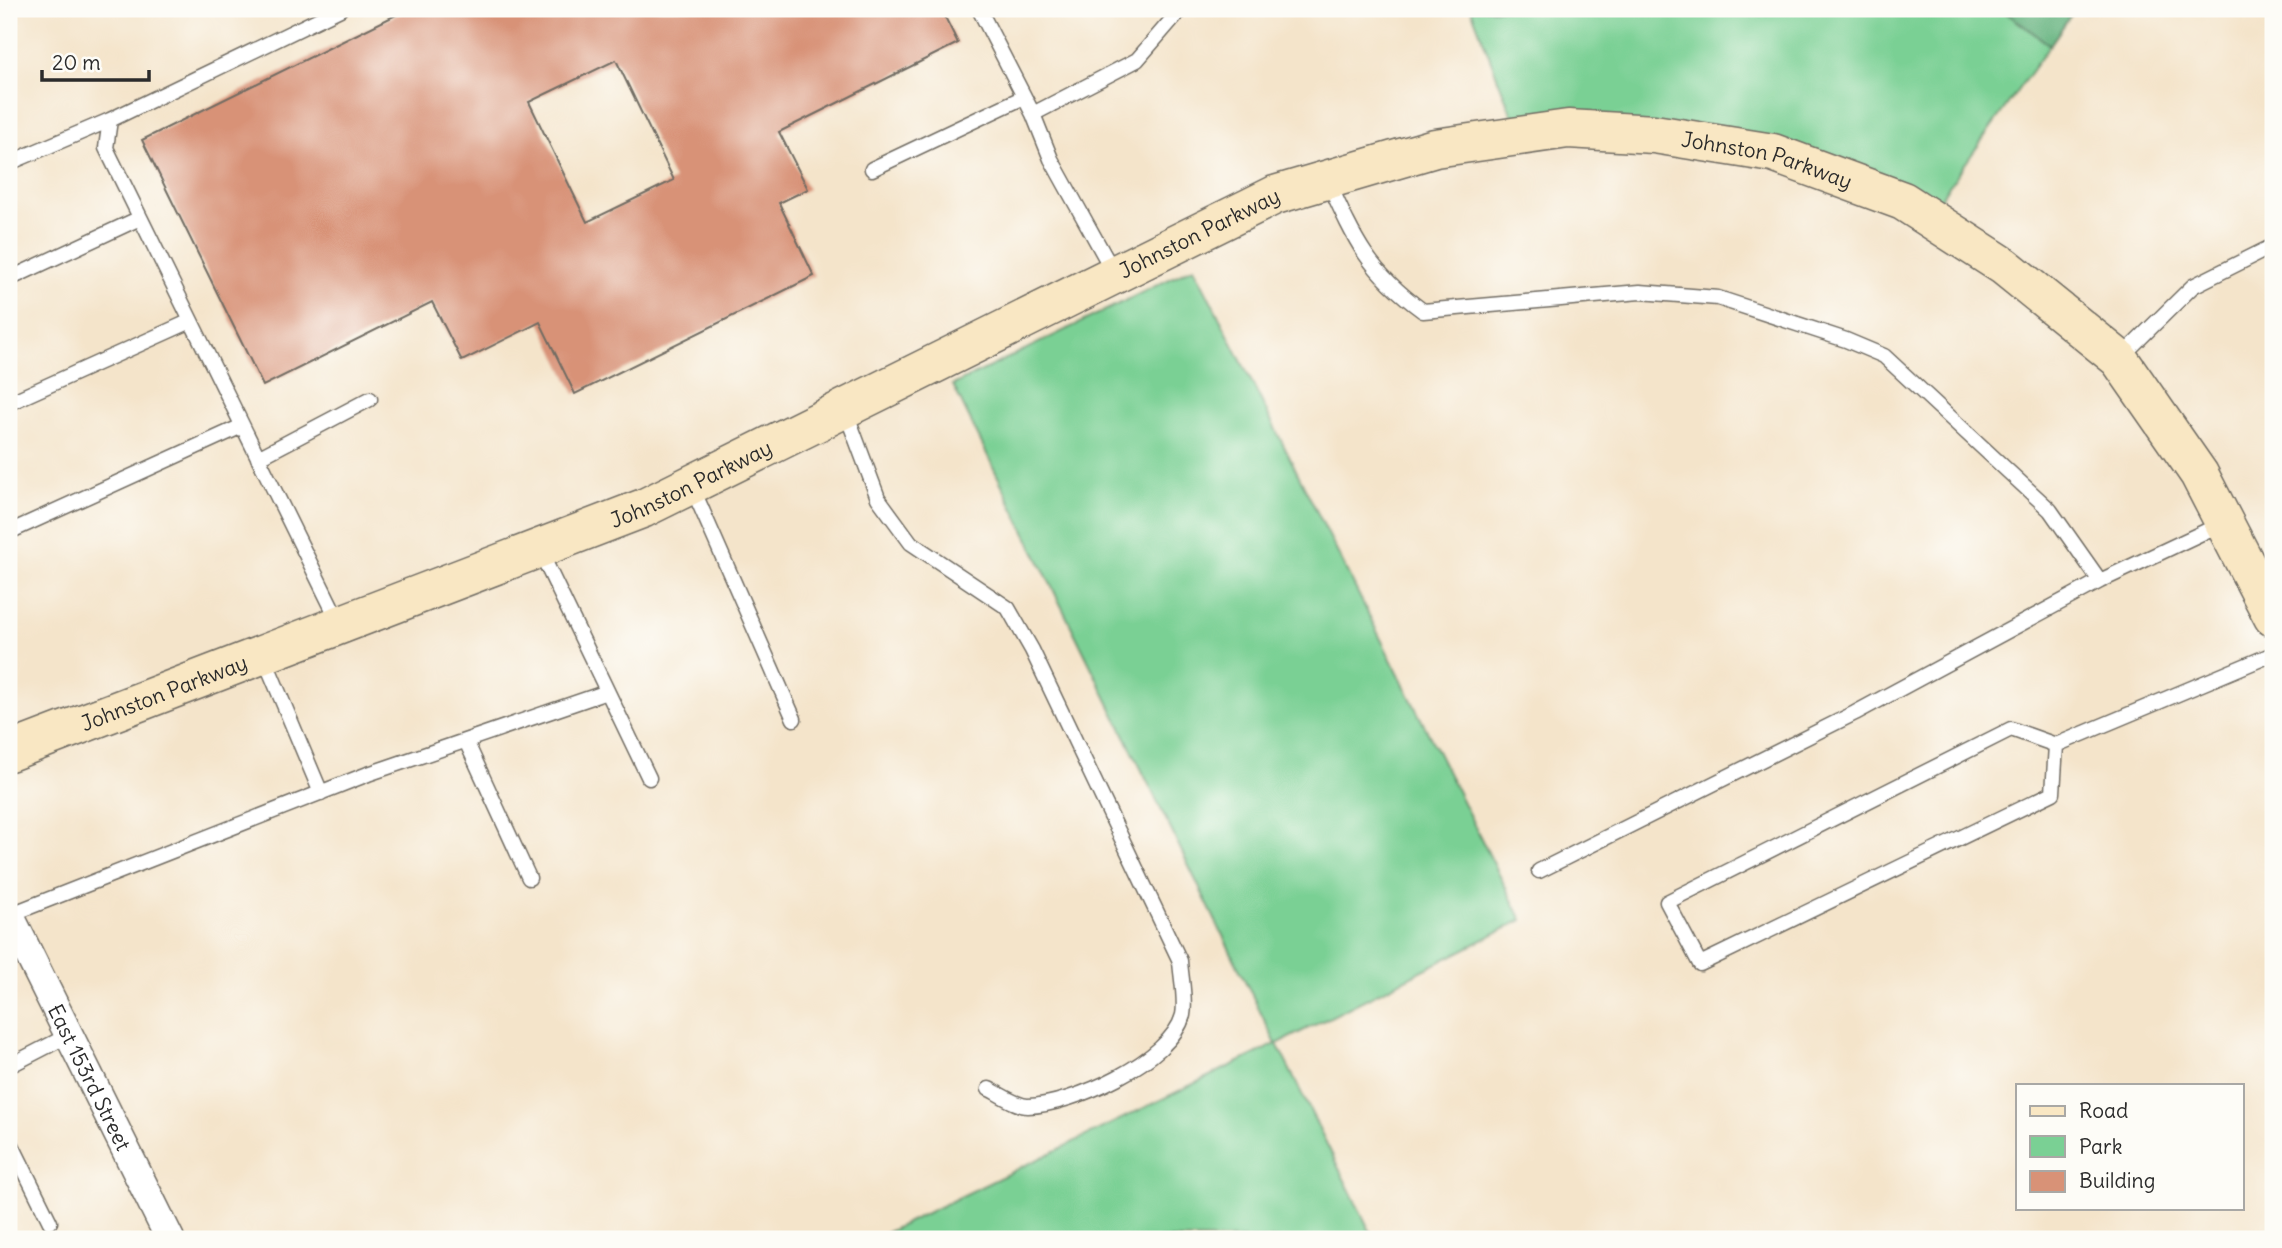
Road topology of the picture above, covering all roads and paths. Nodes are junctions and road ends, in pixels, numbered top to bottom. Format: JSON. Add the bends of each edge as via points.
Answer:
{"nodes":[{"id":1,"x":340,"y":9,"type":"edge"},
{"id":2,"x":979,"y":9,"type":"edge"},
{"id":3,"x":1181,"y":9,"type":"edge"},
{"id":4,"x":1024,"y":97,"type":"junction"},
{"id":5,"x":1033,"y":114,"type":"junction"},
{"id":6,"x":110,"y":120,"type":"junction"},
{"id":7,"x":9,"y":163,"type":"edge"},
{"id":8,"x":872,"y":169,"type":"dead end"},
{"id":9,"x":1327,"y":179,"type":"junction"},
{"id":10,"x":140,"y":218,"type":"junction"},
{"id":11,"x":2273,"y":246,"type":"edge"},
{"id":12,"x":1115,"y":274,"type":"junction"},
{"id":13,"x":9,"y":279,"type":"edge"},
{"id":14,"x":191,"y":321,"type":"junction"},
{"id":15,"x":2119,"y":359,"type":"junction"},
{"id":16,"x":370,"y":399,"type":"dead end"},
{"id":17,"x":9,"y":403,"type":"edge"},
{"id":18,"x":845,"y":408,"type":"junction"},
{"id":19,"x":242,"y":426,"type":"junction"},
{"id":20,"x":258,"y":458,"type":"junction"},
{"id":21,"x":691,"y":485,"type":"junction"},
{"id":22,"x":2224,"y":523,"type":"junction"},
{"id":23,"x":9,"y":532,"type":"edge"},
{"id":24,"x":539,"y":549,"type":"junction"},
{"id":25,"x":2100,"y":581,"type":"junction"},
{"id":26,"x":2273,"y":617,"type":"edge"},
{"id":27,"x":340,"y":625,"type":"junction"},
{"id":28,"x":262,"y":654,"type":"junction"},
{"id":29,"x":2273,"y":654,"type":"edge"},
{"id":30,"x":607,"y":692,"type":"junction"},
{"id":31,"x":794,"y":719,"type":"dead end"},
{"id":32,"x":467,"y":741,"type":"junction"},
{"id":33,"x":2056,"y":745,"type":"junction"},
{"id":34,"x":9,"y":752,"type":"edge"},
{"id":35,"x":649,"y":778,"type":"dead end"},
{"id":36,"x":321,"y":793,"type":"junction"},
{"id":37,"x":1539,"y":871,"type":"dead end"},
{"id":38,"x":529,"y":877,"type":"dead end"},
{"id":39,"x":9,"y":914,"type":"edge"},
{"id":40,"x":69,"y":1035,"type":"junction"},
{"id":41,"x":9,"y":1066,"type":"edge"},
{"id":42,"x":989,"y":1089,"type":"dead end"},
{"id":43,"x":9,"y":1139,"type":"edge"},
{"id":44,"x":50,"y":1222,"type":"dead end"},
{"id":45,"x":170,"y":1239,"type":"edge"}],
"edges":[{"from":1,"to":6,"type":"lane"},
{"from":2,"to":4,"type":"lane"},
{"from":3,"to":5,"type":"lane","via":[[1137,60]]},
{"from":4,"to":5,"type":"lane"},
{"from":4,"to":8,"type":"lane"},
{"from":5,"to":12,"type":"lane","via":[[1051,159]]},
{"from":6,"to":7,"type":"lane"},
{"from":6,"to":10,"type":"lane","via":[[106,148]]},
{"from":9,"to":12,"type":"street","name":"Johnston Parkway","via":[[1275,195]]},
{"from":9,"to":15,"type":"street","name":"Johnston Parkway","via":[[1435,148],[1568,130],[1654,134],[1773,153],[1903,201],[2004,266]]},
{"from":9,"to":25,"type":"lane","via":[[1359,247],[1389,287],[1423,311],[1640,292],[1718,298],[1884,356],[2050,510]]},
{"from":10,"to":13,"type":"lane"},
{"from":10,"to":14,"type":"lane"},
{"from":11,"to":15,"type":"lane","via":[[2193,286]]},
{"from":12,"to":18,"type":"street","name":"Johnston Parkway"},
{"from":14,"to":17,"type":"lane"},
{"from":14,"to":19,"type":"lane"},
{"from":15,"to":22,"type":"street","name":"Johnston Parkway","via":[[2199,474]]},
{"from":16,"to":20,"type":"lane"},
{"from":18,"to":21,"type":"street","name":"Johnston Parkway"},
{"from":18,"to":42,"type":"lane","via":[[877,498],[911,543],[1008,608],[1180,961],[1183,1015],[1162,1047],[1122,1077],[1064,1100],[1025,1107]]},
{"from":19,"to":20,"type":"lane"},
{"from":19,"to":23,"type":"lane"},
{"from":20,"to":27,"type":"lane"},
{"from":21,"to":24,"type":"street","name":"Johnston Parkway","via":[[644,509]]},
{"from":21,"to":31,"type":"lane"},
{"from":22,"to":25,"type":"lane"},
{"from":22,"to":26,"type":"street","name":"Johnston Parkway"},
{"from":24,"to":27,"type":"street","name":"Johnston Parkway"},
{"from":24,"to":30,"type":"lane"},
{"from":25,"to":37,"type":"lane","via":[[1855,713]]},
{"from":27,"to":28,"type":"street","name":"Johnston Parkway"},
{"from":28,"to":34,"type":"street","name":"Johnston Parkway"},
{"from":28,"to":36,"type":"lane"},
{"from":29,"to":33,"type":"lane"},
{"from":30,"to":32,"type":"lane"},
{"from":30,"to":35,"type":"lane"},
{"from":32,"to":36,"type":"lane"},
{"from":32,"to":38,"type":"lane"},
{"from":33,"to":33,"type":"lane","via":[[2053,793],[1700,964],[1667,902],[2011,729]]},
{"from":36,"to":39,"type":"lane"},
{"from":39,"to":40,"type":"street","name":"East 153rd Street"},
{"from":40,"to":41,"type":"lane"},
{"from":40,"to":45,"type":"street","name":"East 153rd Street"},
{"from":43,"to":44,"type":"lane"}]}
